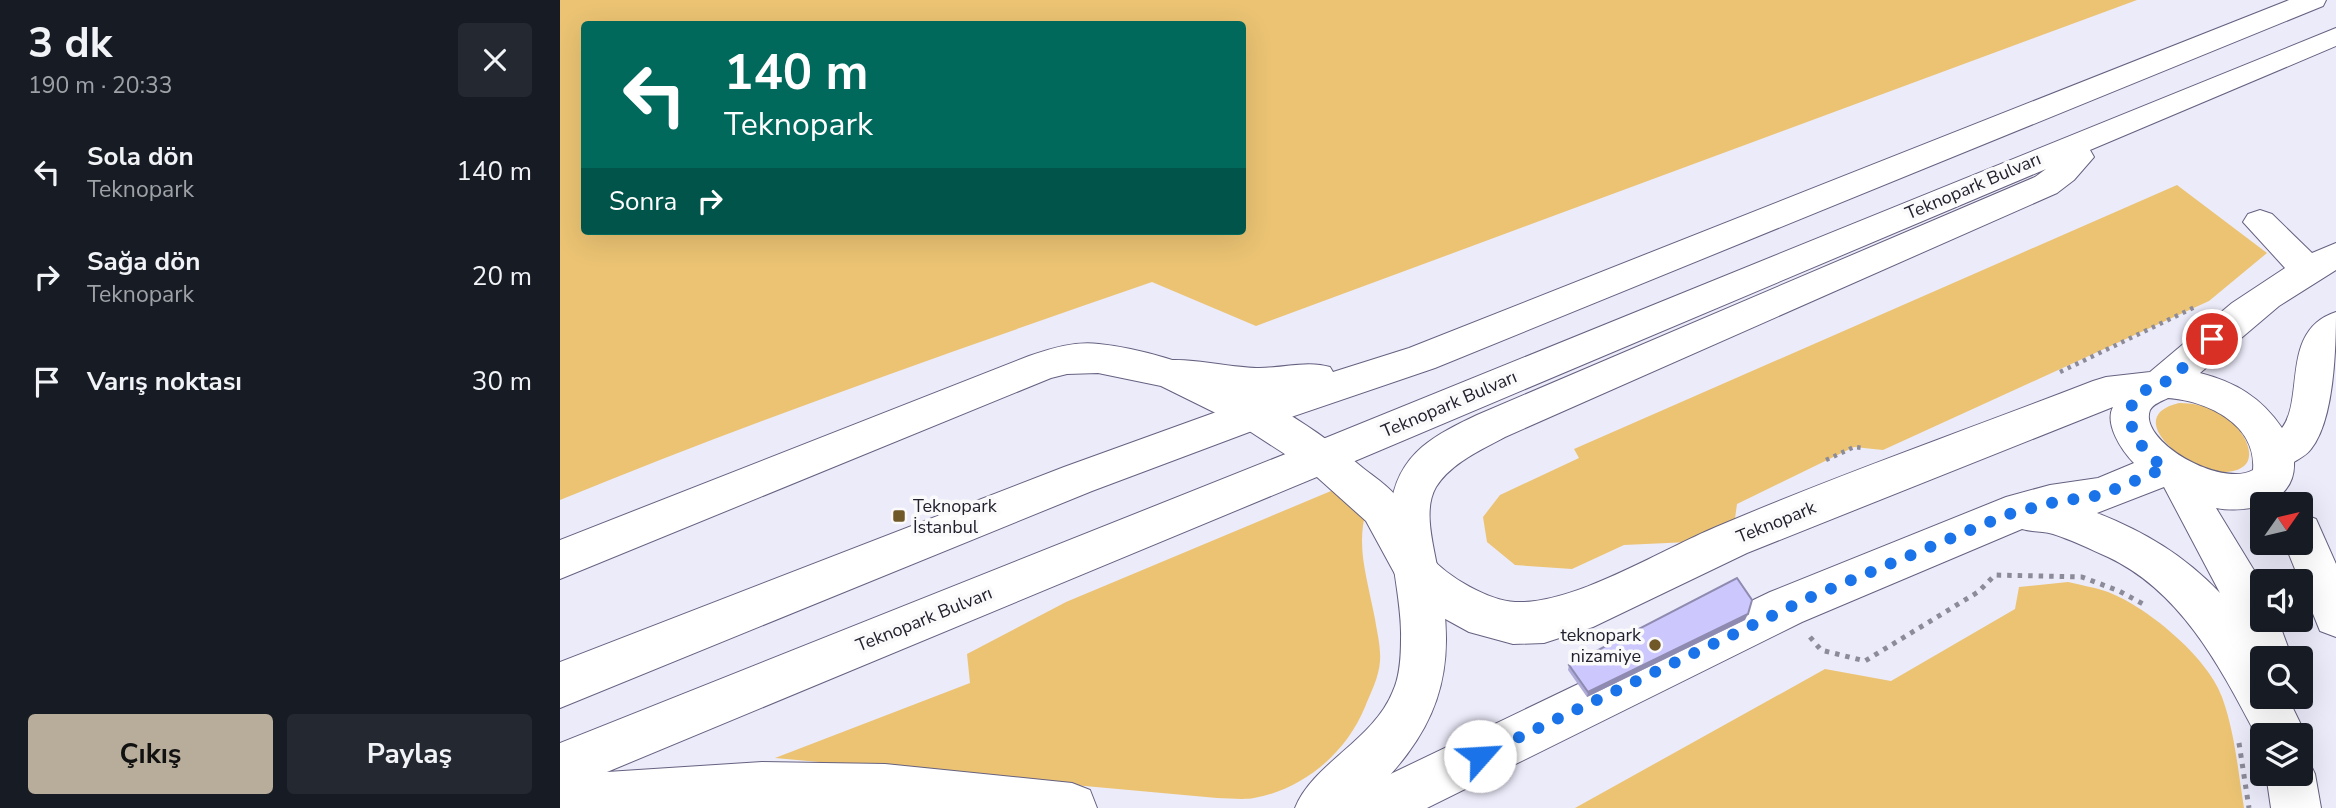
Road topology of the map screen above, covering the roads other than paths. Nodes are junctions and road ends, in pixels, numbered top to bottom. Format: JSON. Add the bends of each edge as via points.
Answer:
{"nodes":[{"id":1,"x":2314,"y":0,"type":"edge"},
{"id":2,"x":2336,"y":36,"type":"edge"},
{"id":3,"x":2100,"y":133,"type":"junction"},
{"id":4,"x":2260,"y":222,"type":"dead end"},
{"id":5,"x":2321,"y":262,"type":"edge"},
{"id":6,"x":2336,"y":327,"type":"edge"},
{"id":7,"x":1422,"y":358,"type":"junction"},
{"id":8,"x":1169,"y":373,"type":"junction"},
{"id":9,"x":2154,"y":386,"type":"junction"},
{"id":10,"x":1254,"y":414,"type":"junction"},
{"id":11,"x":1322,"y":457,"type":"junction"},
{"id":12,"x":2172,"y":473,"type":"junction"},
{"id":13,"x":2280,"y":475,"type":"edge"},
{"id":14,"x":2006,"y":515,"type":"junction"},
{"id":15,"x":2311,"y":555,"type":"edge"},
{"id":16,"x":560,"y":560,"type":"edge"},
{"id":17,"x":1417,"y":573,"type":"junction"},
{"id":18,"x":2336,"y":616,"type":"edge"},
{"id":19,"x":2265,"y":646,"type":"edge"},
{"id":20,"x":560,"y":685,"type":"edge"},
{"id":21,"x":2275,"y":723,"type":"edge"},
{"id":22,"x":560,"y":768,"type":"edge"},
{"id":23,"x":2292,"y":786,"type":"edge"},
{"id":24,"x":560,"y":797,"type":"edge"},
{"id":25,"x":1072,"y":808,"type":"edge"},
{"id":26,"x":1320,"y":808,"type":"edge"},
{"id":27,"x":1367,"y":808,"type":"edge"},
{"id":28,"x":2296,"y":808,"type":"edge"}],
"edges":[{"from":1,"to":7,"type":"main road"},
{"from":2,"to":3,"type":"main road","name":"Teknopark Bulvarı"},
{"from":3,"to":11,"type":"main road","name":"Teknopark Bulvarı"},
{"from":3,"to":17,"type":"main road","via":[[2046,185],[1491,426],[1450,448],[1423,473],[1410,496]]},
{"from":4,"to":5,"type":"main road"},
{"from":5,"to":9,"type":"main road"},
{"from":6,"to":13,"type":"main road","via":[[2320,343],[2305,419]]},
{"from":7,"to":8,"type":"main road","via":[[1301,381],[1247,383]]},
{"from":7,"to":10,"type":"main road"},
{"from":8,"to":10,"type":"main road"},
{"from":8,"to":16,"type":"main road","via":[[1098,358],[1042,366]]},
{"from":9,"to":12,"type":"main road","via":[[2134,399],[2130,413],[2133,430],[2142,447]]},
{"from":9,"to":13,"type":"main road","name":"Teknopark","via":[[2196,386],[2231,400],[2267,434]]},
{"from":9,"to":17,"type":"main road","name":"Teknopark","via":[[2106,392],[1732,540],[1577,612],[1544,622],[1513,623],[1485,617]]},
{"from":10,"to":11,"type":"main road"},
{"from":10,"to":20,"type":"main road","via":[[950,528]]},
{"from":11,"to":17,"type":"main road","via":[[1381,509]]},
{"from":11,"to":22,"type":"main road","name":"Teknopark Bulvarı"},
{"from":12,"to":13,"type":"main road","via":[[2205,489],[2230,493],[2251,491]]},
{"from":12,"to":14,"type":"main road","via":[[2101,495]]},
{"from":12,"to":19,"type":"main road","via":[[2251,606]]},
{"from":14,"to":21,"type":"main road","via":[[2035,512],[2089,529],[2173,575],[2195,594],[2223,632]]},
{"from":14,"to":27,"type":"main road","via":[[1786,607]]},
{"from":15,"to":18,"type":"main road"},
{"from":17,"to":26,"type":"main road","via":[[1423,625],[1414,699],[1390,739]]},
{"from":23,"to":28,"type":"main road"},
{"from":24,"to":25,"type":"main road","via":[[762,787],[871,789]]}]}
